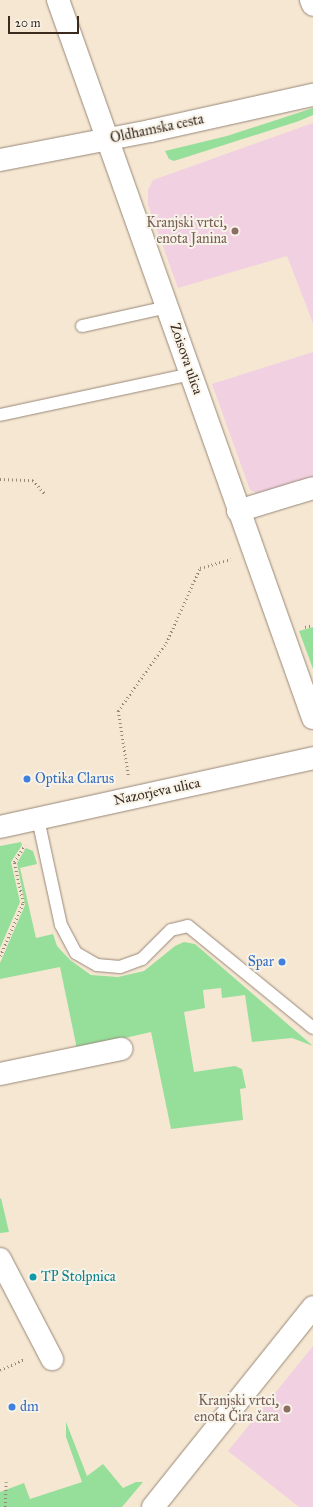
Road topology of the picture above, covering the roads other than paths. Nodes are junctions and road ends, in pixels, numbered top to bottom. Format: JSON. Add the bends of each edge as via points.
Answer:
{"nodes":[{"id":1,"x":58,"y":0,"type":"edge"},
{"id":2,"x":311,"y":0,"type":"edge"},
{"id":3,"x":313,"y":5,"type":"edge"},
{"id":4,"x":313,"y":94,"type":"edge"},
{"id":5,"x":107,"y":140,"type":"junction"},
{"id":6,"x":0,"y":160,"type":"edge"},
{"id":7,"x":168,"y":307,"type":"junction"},
{"id":8,"x":82,"y":326,"type":"dead end"},
{"id":9,"x":191,"y":374,"type":"junction"},
{"id":10,"x":0,"y":415,"type":"edge"},
{"id":11,"x":313,"y":488,"type":"edge"},
{"id":12,"x":238,"y":511,"type":"junction"},
{"id":13,"x":313,"y":718,"type":"edge"},
{"id":14,"x":313,"y":758,"type":"edge"},
{"id":15,"x":38,"y":819,"type":"junction"},
{"id":16,"x":0,"y":827,"type":"edge"},
{"id":17,"x":313,"y":1028,"type":"edge"},
{"id":18,"x":121,"y":1049,"type":"dead end"},
{"id":19,"x":0,"y":1074,"type":"edge"},
{"id":20,"x":0,"y":1258,"type":"edge"},
{"id":21,"x":313,"y":1307,"type":"edge"},
{"id":22,"x":50,"y":1355,"type":"road end"},
{"id":23,"x":153,"y":1507,"type":"edge"}],
"edges":[{"from":1,"to":5,"type":"street","name":"Zoisova ulica"},
{"from":2,"to":3,"type":"street"},
{"from":4,"to":5,"type":"street","name":"Oldhamska cesta"},
{"from":5,"to":6,"type":"street","name":"Oldhamska cesta"},
{"from":5,"to":7,"type":"street","name":"Zoisova ulica"},
{"from":7,"to":8,"type":"lane"},
{"from":7,"to":9,"type":"street","name":"Zoisova ulica"},
{"from":9,"to":10,"type":"lane"},
{"from":9,"to":12,"type":"street","name":"Zoisova ulica"},
{"from":11,"to":12,"type":"street"},
{"from":12,"to":13,"type":"street","name":"Zoisova ulica"},
{"from":14,"to":15,"type":"street","name":"Nazorjeva ulica"},
{"from":15,"to":16,"type":"street","name":"Nazorjeva ulica"},
{"from":15,"to":17,"type":"lane","via":[[61,925],[76,953],[97,966],[120,967],[142,959],[171,930],[188,926]]},
{"from":18,"to":19,"type":"street"},
{"from":20,"to":22,"type":"street"},
{"from":21,"to":23,"type":"street"}]}
